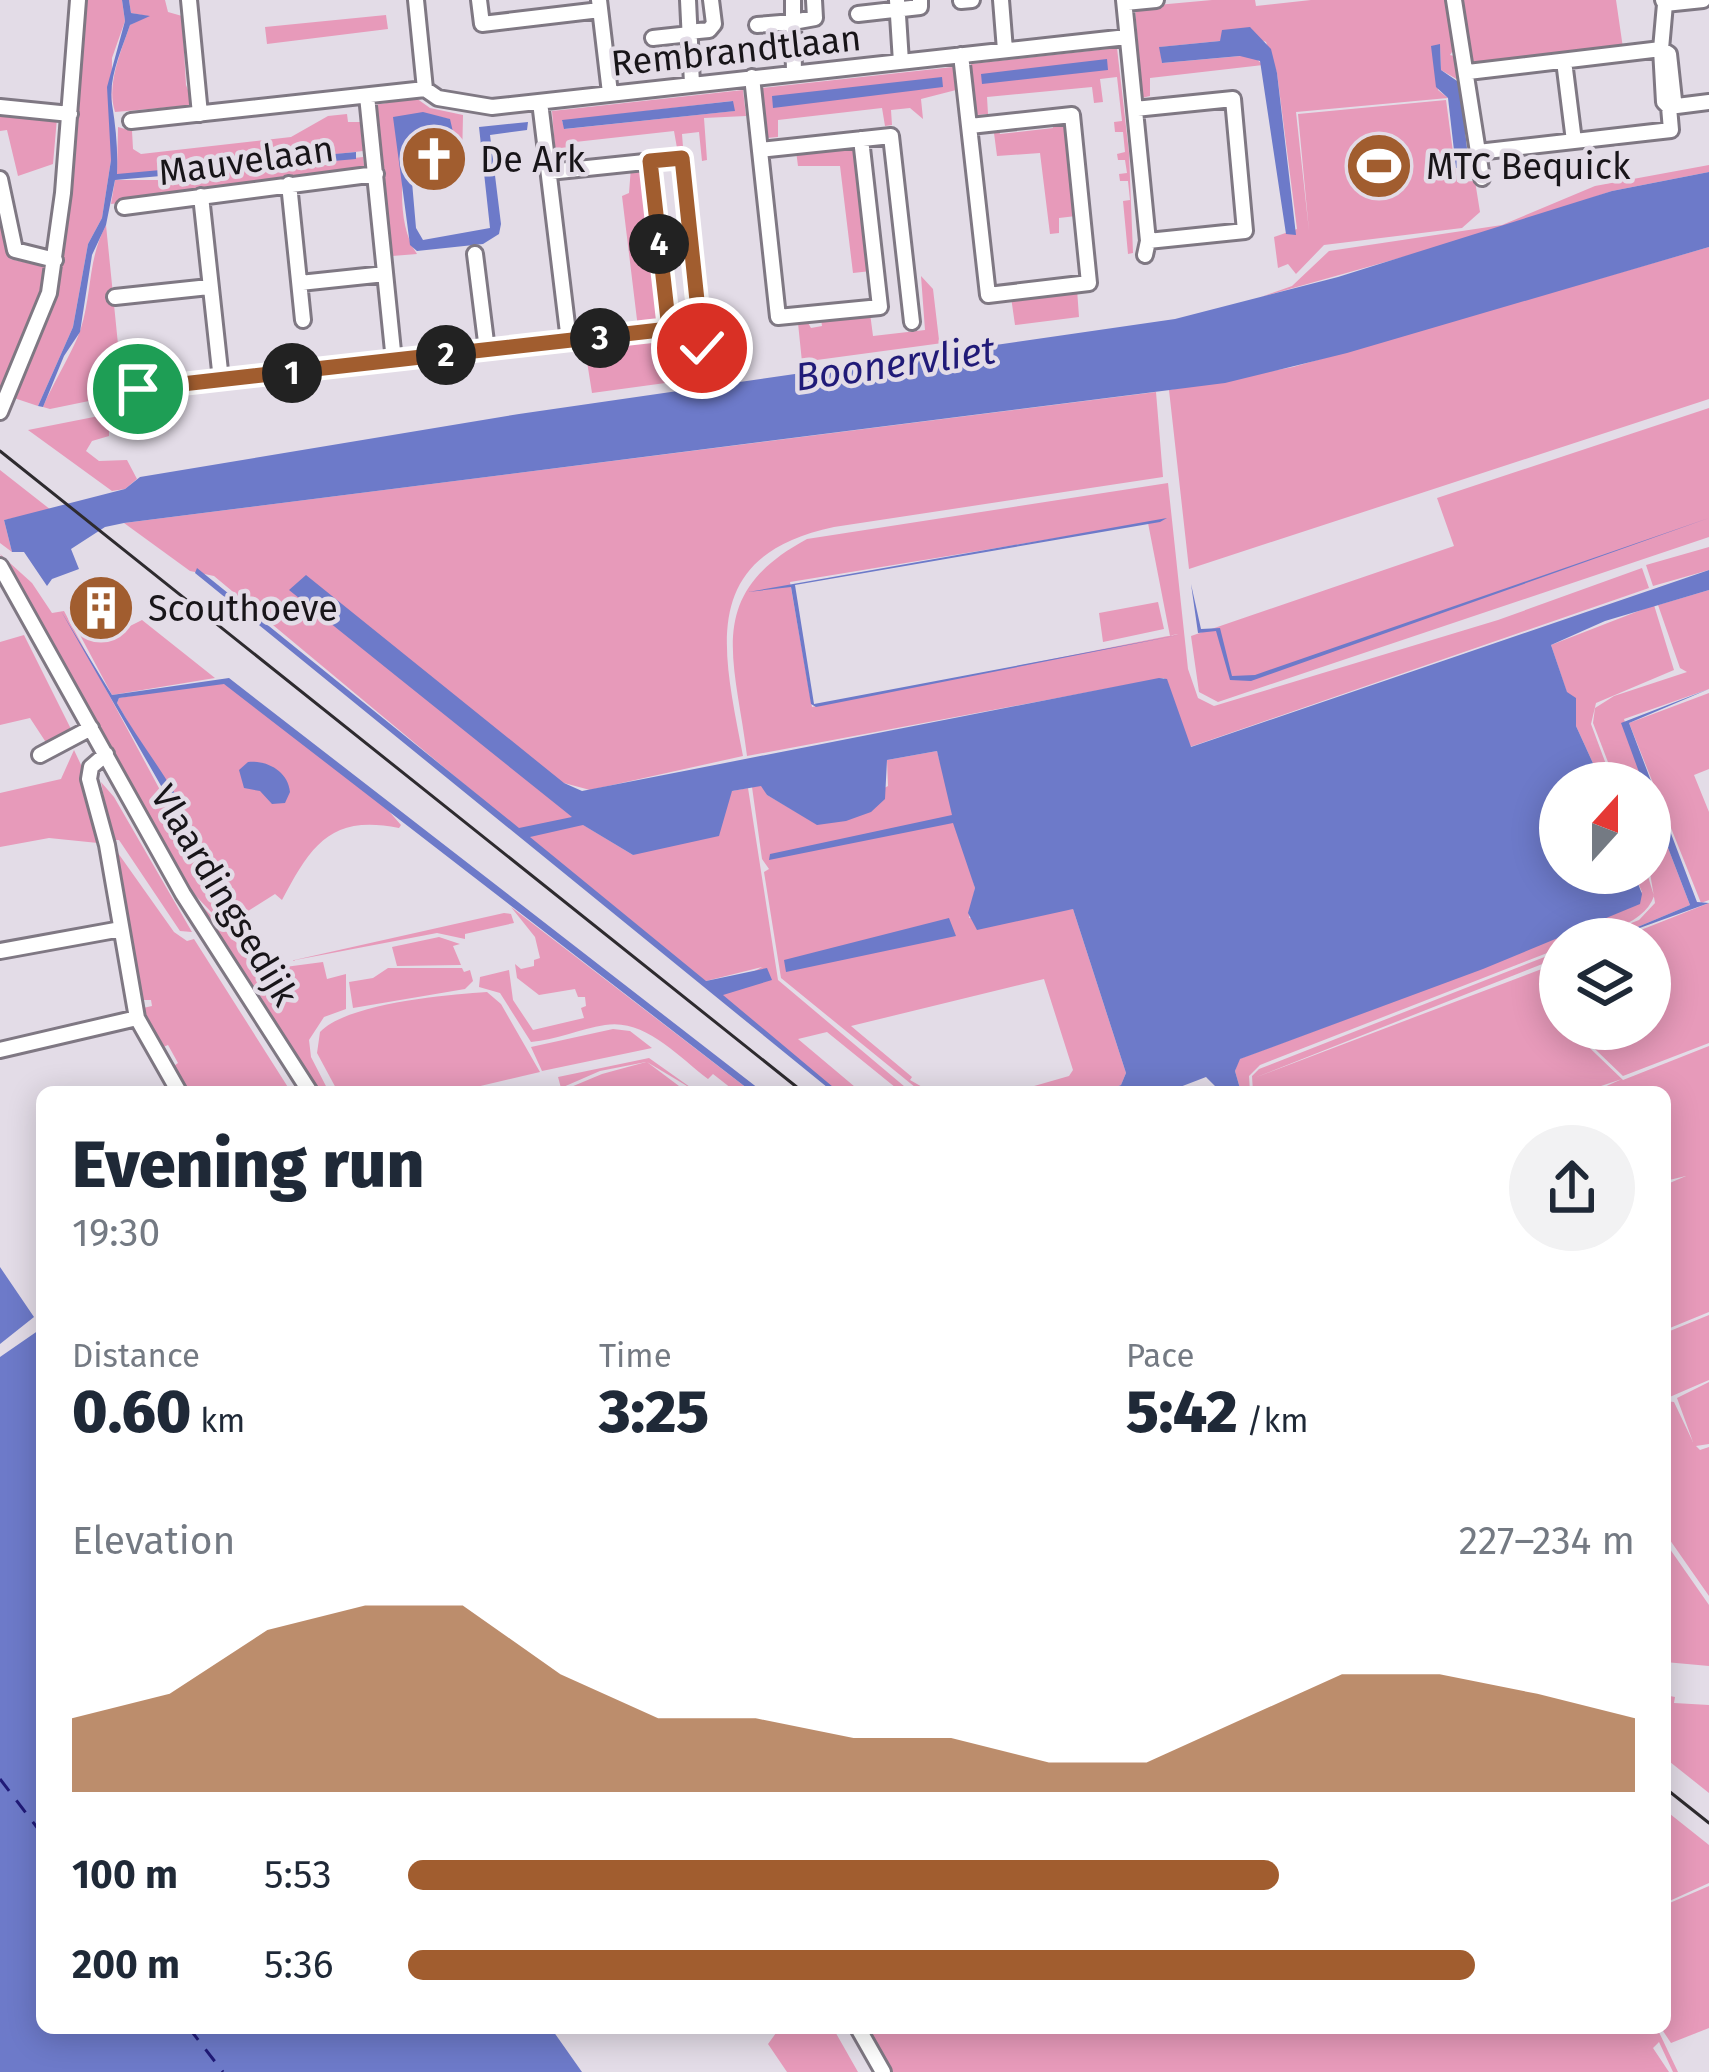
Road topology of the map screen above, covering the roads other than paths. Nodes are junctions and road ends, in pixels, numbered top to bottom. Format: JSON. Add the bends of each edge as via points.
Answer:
{"nodes":[{"id":1,"x":77,"y":0,"type":"edge"},
{"id":2,"x":189,"y":0,"type":"edge"},
{"id":3,"x":416,"y":0,"type":"edge"},
{"id":4,"x":479,"y":0,"type":"edge"},
{"id":5,"x":688,"y":0,"type":"edge"},
{"id":6,"x":711,"y":0,"type":"edge"},
{"id":7,"x":793,"y":0,"type":"edge"},
{"id":8,"x":814,"y":0,"type":"edge"},
{"id":9,"x":920,"y":0,"type":"edge"},
{"id":10,"x":972,"y":0,"type":"edge"},
{"id":11,"x":1001,"y":0,"type":"edge"},
{"id":12,"x":1015,"y":0,"type":"edge"},
{"id":13,"x":1156,"y":0,"type":"edge"},
{"id":14,"x":1454,"y":0,"type":"edge"},
{"id":15,"x":1703,"y":0,"type":"edge"},
{"id":16,"x":961,"y":1,"type":"edge"},
{"id":17,"x":1125,"y":2,"type":"edge"},
{"id":18,"x":1664,"y":2,"type":"edge"},
{"id":19,"x":600,"y":5,"type":"edge"},
{"id":20,"x":897,"y":5,"type":"edge"},
{"id":21,"x":858,"y":14,"type":"dead end"},
{"id":22,"x":793,"y":22,"type":"junction"},
{"id":23,"x":758,"y":25,"type":"dead end"},
{"id":24,"x":689,"y":33,"type":"junction"},
{"id":25,"x":1127,"y":37,"type":"junction"},
{"id":26,"x":653,"y":38,"type":"dead end"},
{"id":27,"x":1661,"y":49,"type":"junction"},
{"id":28,"x":1005,"y":50,"type":"junction"},
{"id":29,"x":961,"y":55,"type":"junction"},
{"id":30,"x":1564,"y":61,"type":"junction"},
{"id":31,"x":901,"y":62,"type":"junction"},
{"id":32,"x":1468,"y":72,"type":"junction"},
{"id":33,"x":794,"y":73,"type":"junction"},
{"id":34,"x":752,"y":77,"type":"junction"},
{"id":35,"x":692,"y":84,"type":"junction"},
{"id":36,"x":425,"y":89,"type":"junction"},
{"id":37,"x":610,"y":93,"type":"junction"},
{"id":38,"x":367,"y":96,"type":"junction"},
{"id":39,"x":540,"y":102,"type":"junction"},
{"id":40,"x":1709,"y":102,"type":"edge"},
{"id":41,"x":0,"y":107,"type":"edge"},
{"id":42,"x":1669,"y":107,"type":"junction"},
{"id":43,"x":1135,"y":109,"type":"junction"},
{"id":44,"x":70,"y":113,"type":"junction"},
{"id":45,"x":200,"y":114,"type":"junction"},
{"id":46,"x":131,"y":121,"type":"dead end"},
{"id":47,"x":970,"y":126,"type":"junction"},
{"id":48,"x":861,"y":139,"type":"junction"},
{"id":49,"x":1574,"y":141,"type":"junction"},
{"id":50,"x":760,"y":149,"type":"junction"},
{"id":51,"x":1478,"y":152,"type":"junction"},
{"id":52,"x":650,"y":161,"type":"junction"},
{"id":53,"x":549,"y":172,"type":"junction"},
{"id":54,"x":376,"y":174,"type":"junction"},
{"id":55,"x":1482,"y":178,"type":"dead end"},
{"id":56,"x":0,"y":179,"type":"edge"},
{"id":57,"x":289,"y":184,"type":"junction"},
{"id":58,"x":201,"y":196,"type":"junction"},
{"id":59,"x":124,"y":207,"type":"dead end"},
{"id":60,"x":475,"y":254,"type":"dead end"},
{"id":61,"x":55,"y":260,"type":"junction"},
{"id":62,"x":386,"y":274,"type":"junction"},
{"id":63,"x":300,"y":283,"type":"junction"},
{"id":64,"x":209,"y":287,"type":"junction"},
{"id":65,"x":115,"y":297,"type":"dead end"},
{"id":66,"x":303,"y":320,"type":"dead end"},
{"id":67,"x":912,"y":322,"type":"dead end"},
{"id":68,"x":568,"y":341,"type":"junction"},
{"id":69,"x":702,"y":348,"type":"dead end"},
{"id":70,"x":487,"y":350,"type":"junction"},
{"id":71,"x":394,"y":362,"type":"junction"},
{"id":72,"x":221,"y":380,"type":"junction"},
{"id":73,"x":138,"y":389,"type":"dead end"},
{"id":74,"x":0,"y":412,"type":"edge"},
{"id":75,"x":0,"y":566,"type":"edge"},
{"id":76,"x":91,"y":728,"type":"junction"},
{"id":77,"x":40,"y":755,"type":"dead end"},
{"id":78,"x":109,"y":760,"type":"junction"},
{"id":79,"x":121,"y":928,"type":"junction"},
{"id":80,"x":0,"y":951,"type":"edge"},
{"id":81,"x":137,"y":1018,"type":"junction"},
{"id":82,"x":0,"y":1050,"type":"edge"},
{"id":83,"x":176,"y":1086,"type":"edge"},
{"id":84,"x":306,"y":1086,"type":"edge"},
{"id":85,"x":861,"y":2034,"type":"edge"},
{"id":86,"x":883,"y":2072,"type":"edge"}],
"edges":[{"from":1,"to":44,"type":"street"},
{"from":2,"to":45,"type":"street"},
{"from":3,"to":36,"type":"street"},
{"from":4,"to":19,"type":"street","via":[[482,24]]},
{"from":5,"to":24,"type":"street"},
{"from":6,"to":24,"type":"street","via":[[710,30]]},
{"from":7,"to":22,"type":"street"},
{"from":8,"to":22,"type":"street","via":[[815,18]]},
{"from":9,"to":20,"type":"street","via":[[920,7]]},
{"from":10,"to":16,"type":"street"},
{"from":11,"to":12,"type":"street"},
{"from":11,"to":28,"type":"street"},
{"from":13,"to":17,"type":"street"},
{"from":14,"to":32,"type":"street"},
{"from":15,"to":18,"type":"street"},
{"from":17,"to":25,"type":"street"},
{"from":18,"to":27,"type":"street"},
{"from":19,"to":37,"type":"street"},
{"from":20,"to":21,"type":"street"},
{"from":20,"to":31,"type":"street"},
{"from":22,"to":23,"type":"street"},
{"from":22,"to":33,"type":"street"},
{"from":24,"to":26,"type":"street"},
{"from":24,"to":35,"type":"street"},
{"from":25,"to":28,"type":"street","name":"Rembrandtlaan"},
{"from":25,"to":43,"type":"street"},
{"from":27,"to":30,"type":"street"},
{"from":27,"to":42,"type":"street"},
{"from":28,"to":29,"type":"street","name":"Rembrandtlaan"},
{"from":29,"to":31,"type":"street","name":"Rembrandtlaan"},
{"from":29,"to":47,"type":"street"},
{"from":30,"to":32,"type":"street"},
{"from":30,"to":49,"type":"street"},
{"from":31,"to":33,"type":"street","name":"Rembrandtlaan"},
{"from":32,"to":51,"type":"street"},
{"from":33,"to":34,"type":"street","name":"Rembrandtlaan"},
{"from":34,"to":35,"type":"street","name":"Rembrandtlaan"},
{"from":34,"to":50,"type":"street"},
{"from":35,"to":37,"type":"street","name":"Rembrandtlaan"},
{"from":36,"to":38,"type":"street"},
{"from":36,"to":39,"type":"street","name":"Rembrandtlaan","via":[[471,105]]},
{"from":37,"to":39,"type":"street","name":"Rembrandtlaan"},
{"from":38,"to":45,"type":"street"},
{"from":38,"to":54,"type":"street"},
{"from":39,"to":53,"type":"street"},
{"from":40,"to":42,"type":"street"},
{"from":41,"to":44,"type":"street"},
{"from":42,"to":49,"type":"street","via":[[1670,130]]},
{"from":43,"to":43,"type":"street","via":[[1233,99],[1245,231],[1146,248]]},
{"from":44,"to":61,"type":"street"},
{"from":45,"to":46,"type":"street"},
{"from":47,"to":47,"type":"street","via":[[988,295],[1089,283],[1072,116]]},
{"from":48,"to":50,"type":"street"},
{"from":48,"to":50,"type":"street","via":[[880,307],[778,317]]},
{"from":48,"to":67,"type":"street","via":[[891,136]]},
{"from":49,"to":51,"type":"street"},
{"from":51,"to":55,"type":"street"},
{"from":52,"to":53,"type":"street"},
{"from":52,"to":68,"type":"street","via":[[669,329]]},
{"from":52,"to":69,"type":"street","via":[[682,158]]},
{"from":53,"to":68,"type":"street"},
{"from":54,"to":57,"type":"street","name":"Mauvelaan"},
{"from":54,"to":62,"type":"street"},
{"from":56,"to":61,"type":"street","via":[[16,250]]},
{"from":57,"to":58,"type":"street","name":"Mauvelaan"},
{"from":57,"to":63,"type":"street"},
{"from":58,"to":59,"type":"street","name":"Mauvelaan"},
{"from":58,"to":64,"type":"street"},
{"from":60,"to":70,"type":"street"},
{"from":61,"to":74,"type":"street","via":[[40,320]]},
{"from":62,"to":63,"type":"street"},
{"from":62,"to":71,"type":"street"},
{"from":63,"to":66,"type":"street"},
{"from":64,"to":65,"type":"street"},
{"from":64,"to":72,"type":"street"},
{"from":68,"to":70,"type":"street"},
{"from":70,"to":71,"type":"street"},
{"from":71,"to":72,"type":"street"},
{"from":72,"to":73,"type":"street"},
{"from":75,"to":76,"type":"street","name":"Vlaardingsedijk"},
{"from":76,"to":77,"type":"street"},
{"from":76,"to":78,"type":"street","name":"Vlaardingsedijk"},
{"from":78,"to":79,"type":"street","via":[[91,766]]},
{"from":78,"to":84,"type":"street","name":"Vlaardingsedijk","via":[[183,894]]},
{"from":79,"to":80,"type":"street"},
{"from":79,"to":81,"type":"street"},
{"from":81,"to":82,"type":"street"},
{"from":81,"to":83,"type":"street"},
{"from":85,"to":86,"type":"street"}]}
